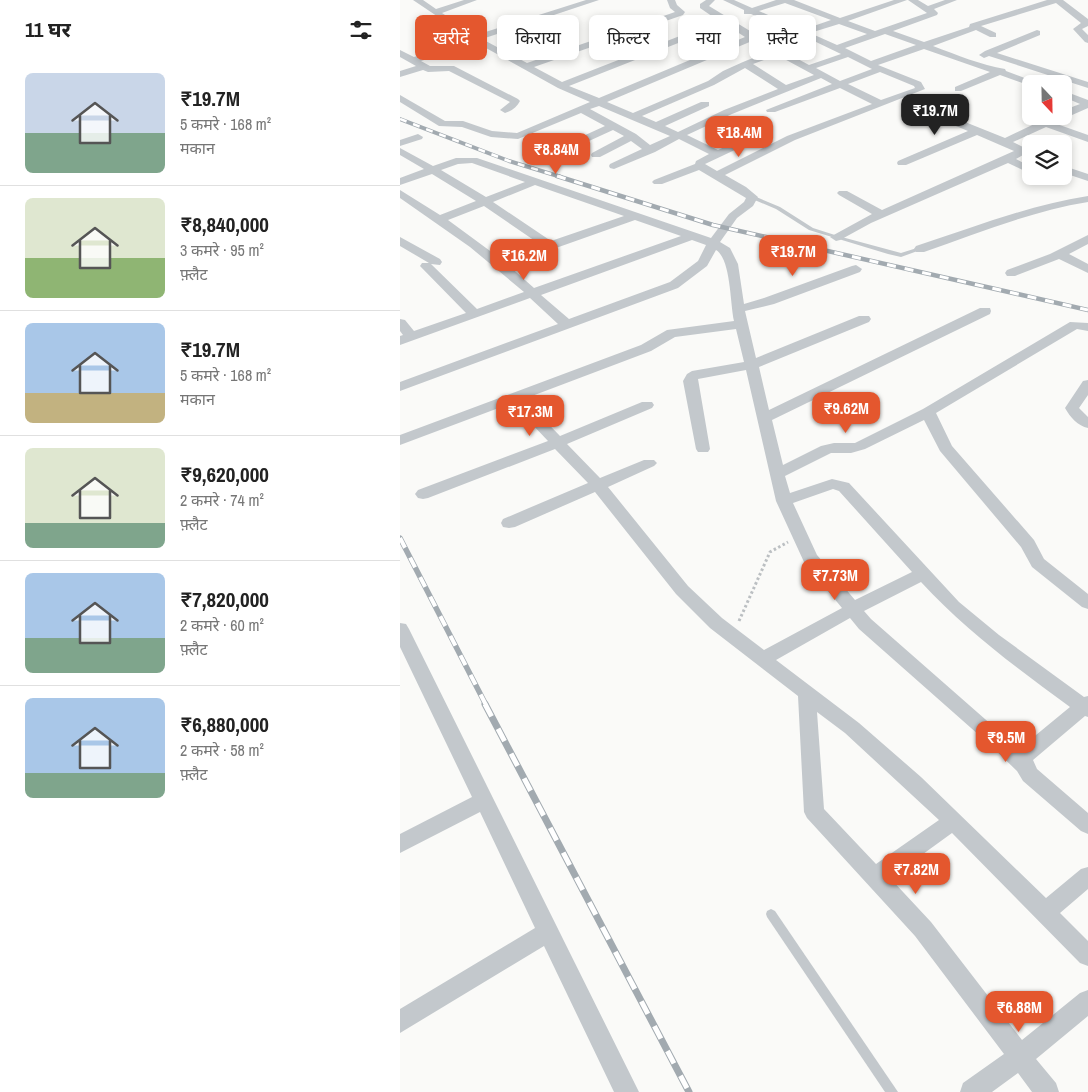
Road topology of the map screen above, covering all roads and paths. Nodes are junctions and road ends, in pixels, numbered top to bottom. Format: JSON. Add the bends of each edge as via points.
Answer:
{"nodes":[{"id":1,"x":473,"y":0,"type":"edge"},
{"id":2,"x":595,"y":0,"type":"edge"},
{"id":3,"x":672,"y":0,"type":"edge"},
{"id":4,"x":711,"y":0,"type":"edge"},
{"id":5,"x":727,"y":0,"type":"edge"},
{"id":6,"x":786,"y":0,"type":"edge"},
{"id":7,"x":903,"y":0,"type":"edge"},
{"id":8,"x":912,"y":0,"type":"edge"},
{"id":9,"x":953,"y":0,"type":"edge"},
{"id":10,"x":1057,"y":0,"type":"edge"},
{"id":11,"x":421,"y":1,"type":"edge"},
{"id":12,"x":877,"y":8,"type":"junction"},
{"id":13,"x":927,"y":9,"type":"junction"},
{"id":14,"x":434,"y":12,"type":"junction"},
{"id":15,"x":439,"y":15,"type":"edge"},
{"id":16,"x":551,"y":15,"type":"edge"},
{"id":17,"x":729,"y":15,"type":"edge"},
{"id":18,"x":734,"y":15,"type":"edge"},
{"id":19,"x":739,"y":16,"type":"edge"},
{"id":20,"x":836,"y":20,"type":"junction"},
{"id":21,"x":739,"y":22,"type":"edge"},
{"id":22,"x":910,"y":22,"type":"junction"},
{"id":23,"x":1088,"y":23,"type":"edge"},
{"id":24,"x":816,"y":27,"type":"edge"},
{"id":25,"x":974,"y":28,"type":"junction"},
{"id":26,"x":878,"y":32,"type":"junction"},
{"id":27,"x":1037,"y":33,"type":"dead end"},
{"id":28,"x":749,"y":35,"type":"edge"},
{"id":29,"x":992,"y":35,"type":"dead end"},
{"id":30,"x":749,"y":39,"type":"edge"},
{"id":31,"x":816,"y":39,"type":"edge"},
{"id":32,"x":678,"y":40,"type":"edge"},
{"id":33,"x":1088,"y":40,"type":"edge"},
{"id":34,"x":487,"y":45,"type":"edge"},
{"id":35,"x":924,"y":46,"type":"junction"},
{"id":36,"x":836,"y":48,"type":"junction"},
{"id":37,"x":988,"y":52,"type":"junction"},
{"id":38,"x":400,"y":53,"type":"edge"},
{"id":39,"x":849,"y":54,"type":"junction"},
{"id":40,"x":415,"y":60,"type":"edge"},
{"id":41,"x":756,"y":60,"type":"edge"},
{"id":42,"x":792,"y":60,"type":"edge"},
{"id":43,"x":412,"y":61,"type":"junction"},
{"id":44,"x":968,"y":62,"type":"junction"},
{"id":45,"x":1020,"y":63,"type":"junction"},
{"id":46,"x":746,"y":64,"type":"junction"},
{"id":47,"x":869,"y":65,"type":"junction"},
{"id":48,"x":424,"y":66,"type":"junction"},
{"id":49,"x":526,"y":67,"type":"junction"},
{"id":50,"x":808,"y":68,"type":"junction"},
{"id":51,"x":880,"y":70,"type":"junction"},
{"id":52,"x":999,"y":72,"type":"junction"},
{"id":53,"x":400,"y":74,"type":"edge"},
{"id":54,"x":821,"y":75,"type":"junction"},
{"id":55,"x":1022,"y":79,"type":"edge"},
{"id":56,"x":840,"y":84,"type":"junction"},
{"id":57,"x":1088,"y":85,"type":"edge"},
{"id":58,"x":561,"y":86,"type":"junction"},
{"id":59,"x":785,"y":89,"type":"junction"},
{"id":60,"x":958,"y":89,"type":"dead end"},
{"id":61,"x":1072,"y":97,"type":"edge"},
{"id":62,"x":400,"y":98,"type":"edge"},
{"id":63,"x":602,"y":102,"type":"junction"},
{"id":64,"x":705,"y":104,"type":"dead end"},
{"id":65,"x":879,"y":104,"type":"junction"},
{"id":66,"x":1088,"y":104,"type":"edge"},
{"id":67,"x":921,"y":108,"type":"dead end"},
{"id":68,"x":505,"y":110,"type":"dead end"},
{"id":69,"x":583,"y":110,"type":"junction"},
{"id":70,"x":772,"y":110,"type":"dead end"},
{"id":71,"x":1072,"y":111,"type":"edge"},
{"id":72,"x":1072,"y":114,"type":"edge"},
{"id":73,"x":634,"y":116,"type":"junction"},
{"id":74,"x":1088,"y":117,"type":"edge"},
{"id":75,"x":1042,"y":125,"type":"edge"},
{"id":76,"x":1051,"y":125,"type":"edge"},
{"id":77,"x":613,"y":126,"type":"junction"},
{"id":78,"x":656,"y":126,"type":"junction"},
{"id":79,"x":977,"y":131,"type":"junction"},
{"id":80,"x":632,"y":136,"type":"junction"},
{"id":81,"x":680,"y":136,"type":"junction"},
{"id":82,"x":418,"y":137,"type":"dead end"},
{"id":83,"x":752,"y":138,"type":"dead end"},
{"id":84,"x":1088,"y":139,"type":"edge"},
{"id":85,"x":1005,"y":142,"type":"junction"},
{"id":86,"x":400,"y":143,"type":"edge"},
{"id":87,"x":561,"y":150,"type":"dead end"},
{"id":88,"x":651,"y":150,"type":"junction"},
{"id":89,"x":1022,"y":150,"type":"edge"},
{"id":90,"x":400,"y":151,"type":"edge"},
{"id":91,"x":596,"y":155,"type":"dead end"},
{"id":92,"x":715,"y":155,"type":"junction"},
{"id":93,"x":1022,"y":155,"type":"edge"},
{"id":94,"x":1008,"y":159,"type":"junction"},
{"id":95,"x":902,"y":163,"type":"dead end"},
{"id":96,"x":614,"y":166,"type":"dead end"},
{"id":97,"x":700,"y":166,"type":"junction"},
{"id":98,"x":1022,"y":166,"type":"edge"},
{"id":99,"x":432,"y":170,"type":"junction"},
{"id":100,"x":1072,"y":171,"type":"edge"},
{"id":101,"x":717,"y":175,"type":"junction"},
{"id":102,"x":1088,"y":178,"type":"edge"},
{"id":103,"x":400,"y":182,"type":"edge"},
{"id":104,"x":534,"y":182,"type":"junction"},
{"id":105,"x":658,"y":182,"type":"dead end"},
{"id":106,"x":842,"y":193,"type":"dead end"},
{"id":107,"x":402,"y":196,"type":"edge"},
{"id":108,"x":752,"y":198,"type":"junction"},
{"id":109,"x":1088,"y":199,"type":"edge"},
{"id":110,"x":484,"y":201,"type":"junction"},
{"id":111,"x":882,"y":214,"type":"junction"},
{"id":112,"x":632,"y":216,"type":"junction"},
{"id":113,"x":439,"y":219,"type":"junction"},
{"id":114,"x":692,"y":236,"type":"junction"},
{"id":115,"x":836,"y":237,"type":"junction"},
{"id":116,"x":1088,"y":239,"type":"edge"},
{"id":117,"x":400,"y":241,"type":"edge"},
{"id":118,"x":713,"y":243,"type":"junction"},
{"id":119,"x":550,"y":246,"type":"junction"},
{"id":120,"x":920,"y":249,"type":"joint"},
{"id":121,"x":1058,"y":254,"type":"junction"},
{"id":122,"x":499,"y":264,"type":"junction"},
{"id":123,"x":1088,"y":269,"type":"edge"},
{"id":124,"x":856,"y":270,"type":"dead end"},
{"id":125,"x":1011,"y":274,"type":"dead end"},
{"id":126,"x":530,"y":294,"type":"junction"},
{"id":127,"x":985,"y":310,"type":"dead end"},
{"id":128,"x":475,"y":314,"type":"junction"},
{"id":129,"x":740,"y":316,"type":"junction"},
{"id":130,"x":864,"y":319,"type":"dead end"},
{"id":131,"x":400,"y":323,"type":"edge"},
{"id":132,"x":568,"y":325,"type":"junction"},
{"id":133,"x":1088,"y":328,"type":"edge"},
{"id":134,"x":406,"y":339,"type":"edge"},
{"id":135,"x":751,"y":364,"type":"junction"},
{"id":136,"x":1088,"y":384,"type":"edge"},
{"id":137,"x":400,"y":387,"type":"edge"},
{"id":138,"x":514,"y":397,"type":"junction"},
{"id":139,"x":647,"y":405,"type":"dead end"},
{"id":140,"x":928,"y":412,"type":"junction"},
{"id":141,"x":764,"y":418,"type":"junction"},
{"id":142,"x":1088,"y":424,"type":"edge"},
{"id":143,"x":400,"y":440,"type":"edge"},
{"id":144,"x":556,"y":443,"type":"junction"},
{"id":145,"x":703,"y":449,"type":"dead end"},
{"id":146,"x":649,"y":463,"type":"dead end"},
{"id":147,"x":777,"y":474,"type":"junction"},
{"id":148,"x":598,"y":485,"type":"junction"},
{"id":149,"x":424,"y":494,"type":"dead end"},
{"id":150,"x":784,"y":501,"type":"junction"},
{"id":151,"x":509,"y":523,"type":"dead end"},
{"id":152,"x":800,"y":535,"type":"junction"},
{"id":153,"x":923,"y":574,"type":"junction"},
{"id":154,"x":1088,"y":603,"type":"edge"},
{"id":155,"x":853,"y":609,"type":"junction"},
{"id":156,"x":400,"y":629,"type":"edge"},
{"id":157,"x":732,"y":636,"type":"junction"},
{"id":158,"x":763,"y":659,"type":"junction"},
{"id":159,"x":807,"y":694,"type":"junction"},
{"id":160,"x":1087,"y":707,"type":"edge"},
{"id":161,"x":1024,"y":765,"type":"junction"},
{"id":162,"x":485,"y":800,"type":"junction"},
{"id":163,"x":953,"y":821,"type":"junction"},
{"id":164,"x":1088,"y":825,"type":"edge"},
{"id":165,"x":400,"y":844,"type":"edge"},
{"id":166,"x":1088,"y":876,"type":"edge"},
{"id":167,"x":875,"y":877,"type":"junction"},
{"id":168,"x":1045,"y":912,"type":"junction"},
{"id":169,"x":771,"y":914,"type":"dead end"},
{"id":170,"x":549,"y":931,"type":"junction"},
{"id":171,"x":1088,"y":956,"type":"edge"},
{"id":172,"x":1088,"y":1001,"type":"edge"},
{"id":173,"x":400,"y":1022,"type":"edge"},
{"id":174,"x":1021,"y":1056,"type":"junction"},
{"id":175,"x":627,"y":1092,"type":"edge"},
{"id":176,"x":892,"y":1092,"type":"edge"},
{"id":177,"x":972,"y":1092,"type":"edge"},
{"id":178,"x":1047,"y":1092,"type":"edge"}],
"edges":[{"from":1,"to":14,"type":"street"},
{"from":2,"to":16,"type":"street"},
{"from":3,"to":49,"type":"street","via":[[680,13]]},
{"from":4,"to":17,"type":"street","via":[[704,6]]},
{"from":5,"to":18,"type":"street"},
{"from":6,"to":19,"type":"street"},
{"from":6,"to":20,"type":"street"},
{"from":7,"to":12,"type":"street"},
{"from":8,"to":13,"type":"street"},
{"from":9,"to":13,"type":"street"},
{"from":10,"to":23,"type":"street","via":[[1075,9]]},
{"from":10,"to":25,"type":"street","via":[[974,25]]},
{"from":11,"to":14,"type":"street"},
{"from":12,"to":20,"type":"street"},
{"from":12,"to":22,"type":"street"},
{"from":13,"to":22,"type":"street","via":[[934,13]]},
{"from":14,"to":15,"type":"street"},
{"from":20,"to":24,"type":"street"},
{"from":20,"to":26,"type":"street"},
{"from":21,"to":28,"type":"street"},
{"from":22,"to":26,"type":"street"},
{"from":23,"to":33,"type":"street","via":[[1077,29]]},
{"from":25,"to":29,"type":"street"},
{"from":25,"to":35,"type":"street"},
{"from":26,"to":35,"type":"street"},
{"from":26,"to":36,"type":"street"},
{"from":27,"to":37,"type":"street"},
{"from":30,"to":63,"type":"street"},
{"from":31,"to":36,"type":"street"},
{"from":32,"to":58,"type":"street"},
{"from":34,"to":49,"type":"street"},
{"from":35,"to":44,"type":"street"},
{"from":35,"to":47,"type":"street"},
{"from":36,"to":39,"type":"street"},
{"from":37,"to":44,"type":"street"},
{"from":37,"to":45,"type":"street"},
{"from":38,"to":43,"type":"street"},
{"from":39,"to":47,"type":"street"},
{"from":39,"to":50,"type":"street"},
{"from":40,"to":43,"type":"street"},
{"from":41,"to":46,"type":"street"},
{"from":42,"to":50,"type":"street"},
{"from":43,"to":48,"type":"street"},
{"from":44,"to":52,"type":"street"},
{"from":45,"to":52,"type":"street"},
{"from":45,"to":57,"type":"street"},
{"from":46,"to":59,"type":"street"},
{"from":46,"to":73,"type":"street"},
{"from":47,"to":51,"type":"street"},
{"from":48,"to":53,"type":"street"},
{"from":48,"to":68,"type":"street","via":[[428,69],[451,68],[515,101]]},
{"from":49,"to":58,"type":"street"},
{"from":50,"to":54,"type":"street"},
{"from":51,"to":56,"type":"street"},
{"from":51,"to":65,"type":"street","via":[[918,84],[920,89]]},
{"from":52,"to":55,"type":"street"},
{"from":52,"to":60,"type":"street"},
{"from":54,"to":56,"type":"street"},
{"from":54,"to":59,"type":"street"},
{"from":56,"to":65,"type":"street"},
{"from":56,"to":70,"type":"street"},
{"from":58,"to":63,"type":"street"},
{"from":59,"to":81,"type":"street"},
{"from":61,"to":66,"type":"street"},
{"from":62,"to":69,"type":"street","via":[[443,124],[463,124],[491,134],[518,136]]},
{"from":63,"to":69,"type":"street"},
{"from":63,"to":73,"type":"street"},
{"from":64,"to":78,"type":"street"},
{"from":65,"to":101,"type":"street","via":[[790,138]]},
{"from":66,"to":71,"type":"street"},
{"from":67,"to":79,"type":"street"},
{"from":69,"to":77,"type":"street"},
{"from":72,"to":74,"type":"street"},
{"from":73,"to":78,"type":"street"},
{"from":75,"to":85,"type":"street"},
{"from":76,"to":84,"type":"street"},
{"from":77,"to":80,"type":"street"},
{"from":77,"to":87,"type":"street"},
{"from":78,"to":81,"type":"street"},
{"from":79,"to":85,"type":"street"},
{"from":79,"to":95,"type":"street"},
{"from":80,"to":88,"type":"street"},
{"from":80,"to":91,"type":"street"},
{"from":81,"to":88,"type":"street"},
{"from":81,"to":92,"type":"street","via":[[713,150]]},
{"from":82,"to":86,"type":"street"},
{"from":83,"to":92,"type":"street"},
{"from":85,"to":89,"type":"street"},
{"from":88,"to":96,"type":"street"},
{"from":90,"to":99,"type":"street"},
{"from":92,"to":97,"type":"street"},
{"from":93,"to":94,"type":"street"},
{"from":94,"to":98,"type":"street"},
{"from":94,"to":111,"type":"street"},
{"from":97,"to":101,"type":"street"},
{"from":97,"to":105,"type":"street"},
{"from":99,"to":103,"type":"street"},
{"from":99,"to":104,"type":"street","via":[[468,159]]},
{"from":99,"to":110,"type":"street"},
{"from":100,"to":102,"type":"street"},
{"from":101,"to":108,"type":"street","via":[[742,188]]},
{"from":104,"to":110,"type":"street"},
{"from":104,"to":112,"type":"street"},
{"from":106,"to":111,"type":"street"},
{"from":107,"to":113,"type":"street"},
{"from":108,"to":115,"type":"lane","via":[[778,208],[811,229]]},
{"from":108,"to":118,"type":"street","via":[[733,216]]},
{"from":109,"to":120,"type":"street","via":[[1021,215]]},
{"from":110,"to":113,"type":"street"},
{"from":110,"to":119,"type":"street"},
{"from":111,"to":115,"type":"street"},
{"from":112,"to":114,"type":"street"},
{"from":112,"to":119,"type":"street"},
{"from":113,"to":122,"type":"street"},
{"from":114,"to":118,"type":"street"},
{"from":114,"to":126,"type":"street"},
{"from":115,"to":120,"type":"lane","via":[[901,255]]},
{"from":116,"to":121,"type":"street"},
{"from":117,"to":128,"type":"street","via":[[431,264]]},
{"from":118,"to":129,"type":"street","via":[[726,252],[732,264]]},
{"from":118,"to":132,"type":"street","via":[[703,262],[674,285]]},
{"from":119,"to":122,"type":"street"},
{"from":121,"to":123,"type":"street"},
{"from":121,"to":125,"type":"street"},
{"from":122,"to":126,"type":"street"},
{"from":124,"to":129,"type":"street","via":[[769,301]]},
{"from":126,"to":128,"type":"street"},
{"from":126,"to":132,"type":"street"},
{"from":127,"to":141,"type":"street"},
{"from":128,"to":134,"type":"street"},
{"from":129,"to":135,"type":"street"},
{"from":129,"to":138,"type":"street","via":[[672,332],[646,348]]},
{"from":130,"to":135,"type":"street"},
{"from":131,"to":134,"type":"street"},
{"from":132,"to":137,"type":"street"},
{"from":133,"to":140,"type":"street","via":[[1074,325]]},
{"from":135,"to":141,"type":"street"},
{"from":135,"to":145,"type":"street","via":[[692,377],[690,381]]},
{"from":136,"to":142,"type":"street","via":[[1072,408]]},
{"from":138,"to":143,"type":"street"},
{"from":138,"to":144,"type":"street"},
{"from":139,"to":144,"type":"street"},
{"from":140,"to":147,"type":"street","via":[[853,449],[832,447]]},
{"from":140,"to":154,"type":"street","via":[[945,448],[1028,544],[1038,563]]},
{"from":141,"to":147,"type":"street"},
{"from":144,"to":148,"type":"street"},
{"from":144,"to":149,"type":"street"},
{"from":146,"to":148,"type":"street"},
{"from":147,"to":150,"type":"street"},
{"from":148,"to":151,"type":"street"},
{"from":148,"to":157,"type":"street","via":[[682,590]]},
{"from":150,"to":152,"type":"street"},
{"from":150,"to":153,"type":"street","via":[[832,484],[844,487]]},
{"from":152,"to":155,"type":"street","via":[[810,558]]},
{"from":152,"to":157,"type":"path","via":[[770,552]]},
{"from":153,"to":155,"type":"street"},
{"from":153,"to":160,"type":"street","via":[[953,606],[993,640]]},
{"from":155,"to":158,"type":"street"},
{"from":155,"to":161,"type":"street","via":[[865,624]]},
{"from":156,"to":162,"type":"street"},
{"from":157,"to":158,"type":"street"},
{"from":158,"to":159,"type":"street"},
{"from":159,"to":163,"type":"street","via":[[852,728]]},
{"from":159,"to":167,"type":"street","via":[[814,812]]},
{"from":160,"to":161,"type":"street","via":[[1024,757]]},
{"from":161,"to":164,"type":"street","via":[[1030,775]]},
{"from":162,"to":165,"type":"street"},
{"from":162,"to":170,"type":"street"},
{"from":163,"to":167,"type":"street"},
{"from":163,"to":168,"type":"street"},
{"from":166,"to":168,"type":"street"},
{"from":167,"to":174,"type":"street","via":[[923,929]]},
{"from":168,"to":171,"type":"street"},
{"from":169,"to":176,"type":"lane"},
{"from":170,"to":173,"type":"street"},
{"from":170,"to":175,"type":"street"},
{"from":172,"to":174,"type":"street"},
{"from":174,"to":177,"type":"street"},
{"from":174,"to":178,"type":"street"}]}
